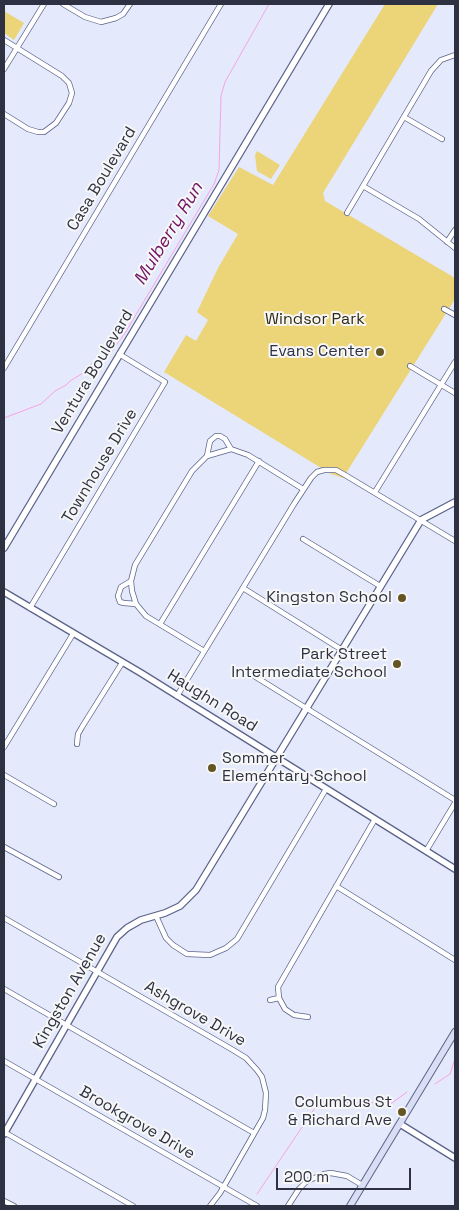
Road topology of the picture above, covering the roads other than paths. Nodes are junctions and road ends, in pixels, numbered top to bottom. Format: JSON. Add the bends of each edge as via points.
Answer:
{"nodes":[{"id":1,"x":44,"y":4,"type":"edge"},
{"id":2,"x":63,"y":4,"type":"edge"},
{"id":3,"x":130,"y":4,"type":"edge"},
{"id":4,"x":221,"y":4,"type":"edge"},
{"id":5,"x":329,"y":4,"type":"edge"},
{"id":6,"x":4,"y":40,"type":"edge"},
{"id":7,"x":16,"y":48,"type":"junction"},
{"id":8,"x":455,"y":55,"type":"edge"},
{"id":9,"x":4,"y":69,"type":"edge"},
{"id":10,"x":4,"y":114,"type":"edge"},
{"id":11,"x":404,"y":117,"type":"junction"},
{"id":12,"x":442,"y":139,"type":"dead end"},
{"id":13,"x":363,"y":186,"type":"junction"},
{"id":14,"x":347,"y":212,"type":"dead end"},
{"id":15,"x":455,"y":230,"type":"edge"},
{"id":16,"x":448,"y":242,"type":"junction"},
{"id":17,"x":455,"y":248,"type":"edge"},
{"id":18,"x":444,"y":309,"type":"dead end"},
{"id":19,"x":455,"y":315,"type":"edge"},
{"id":20,"x":119,"y":354,"type":"junction"},
{"id":21,"x":455,"y":362,"type":"edge"},
{"id":22,"x":410,"y":366,"type":"dead end"},
{"id":23,"x":4,"y":368,"type":"edge"},
{"id":24,"x":441,"y":385,"type":"junction"},
{"id":25,"x":455,"y":394,"type":"edge"},
{"id":26,"x":231,"y":448,"type":"junction"},
{"id":27,"x":207,"y":456,"type":"junction"},
{"id":28,"x":259,"y":462,"type":"junction"},
{"id":29,"x":304,"y":489,"type":"junction"},
{"id":30,"x":375,"y":492,"type":"junction"},
{"id":31,"x":455,"y":502,"type":"edge"},
{"id":32,"x":421,"y":520,"type":"junction"},
{"id":33,"x":304,"y":539,"type":"dead end"},
{"id":34,"x":455,"y":541,"type":"edge"},
{"id":35,"x":4,"y":548,"type":"edge"},
{"id":36,"x":131,"y":581,"type":"junction"},
{"id":37,"x":380,"y":586,"type":"junction"},
{"id":38,"x":243,"y":588,"type":"junction"},
{"id":39,"x":4,"y":592,"type":"edge"},
{"id":40,"x":136,"y":604,"type":"junction"},
{"id":41,"x":30,"y":608,"type":"junction"},
{"id":42,"x":160,"y":624,"type":"junction"},
{"id":43,"x":73,"y":634,"type":"junction"},
{"id":44,"x":342,"y":650,"type":"junction"},
{"id":45,"x":204,"y":651,"type":"junction"},
{"id":46,"x":122,"y":662,"type":"junction"},
{"id":47,"x":246,"y":671,"type":"dead end"},
{"id":48,"x":177,"y":696,"type":"junction"},
{"id":49,"x":306,"y":708,"type":"junction"},
{"id":50,"x":77,"y":744,"type":"dead end"},
{"id":51,"x":4,"y":747,"type":"edge"},
{"id":52,"x":276,"y":758,"type":"junction"},
{"id":53,"x":4,"y":775,"type":"edge"},
{"id":54,"x":326,"y":789,"type":"junction"},
{"id":55,"x":455,"y":802,"type":"edge"},
{"id":56,"x":54,"y":804,"type":"dead end"},
{"id":57,"x":375,"y":819,"type":"junction"},
{"id":58,"x":4,"y":847,"type":"edge"},
{"id":59,"x":426,"y":851,"type":"junction"},
{"id":60,"x":455,"y":869,"type":"edge"},
{"id":61,"x":59,"y":877,"type":"dead end"},
{"id":62,"x":336,"y":886,"type":"junction"},
{"id":63,"x":156,"y":916,"type":"junction"},
{"id":64,"x":4,"y":918,"type":"edge"},
{"id":65,"x":455,"y":960,"type":"edge"},
{"id":66,"x":96,"y":972,"type":"junction"},
{"id":67,"x":4,"y":990,"type":"edge"},
{"id":68,"x":279,"y":998,"type":"junction"},
{"id":69,"x":270,"y":1000,"type":"dead end"},
{"id":70,"x":308,"y":1017,"type":"dead end"},
{"id":71,"x":66,"y":1025,"type":"junction"},
{"id":72,"x":455,"y":1032,"type":"edge"},
{"id":73,"x":4,"y":1061,"type":"edge"},
{"id":74,"x":35,"y":1078,"type":"junction"},
{"id":75,"x":400,"y":1124,"type":"junction"},
{"id":76,"x":4,"y":1133,"type":"edge"},
{"id":77,"x":254,"y":1133,"type":"junction"},
{"id":78,"x":455,"y":1158,"type":"edge"},
{"id":79,"x":362,"y":1186,"type":"junction"},
{"id":80,"x":223,"y":1187,"type":"junction"},
{"id":81,"x":4,"y":1201,"type":"edge"},
{"id":82,"x":14,"y":1206,"type":"edge"},
{"id":83,"x":133,"y":1206,"type":"edge"},
{"id":84,"x":210,"y":1206,"type":"edge"},
{"id":85,"x":257,"y":1206,"type":"edge"},
{"id":86,"x":288,"y":1206,"type":"edge"},
{"id":87,"x":350,"y":1206,"type":"edge"}],
"edges":[{"from":1,"to":7,"type":"street"},
{"from":2,"to":3,"type":"street","via":[[85,18],[101,22],[116,18]]},
{"from":4,"to":23,"type":"street","name":"Casa Boulevard"},
{"from":5,"to":20,"type":"street","name":"Ventura Boulevard"},
{"from":6,"to":7,"type":"street"},
{"from":7,"to":9,"type":"street"},
{"from":7,"to":10,"type":"street","via":[[66,79],[71,88],[71,98],[56,124],[44,132],[28,129]]},
{"from":8,"to":11,"type":"street","via":[[436,64]]},
{"from":11,"to":12,"type":"street"},
{"from":11,"to":13,"type":"street"},
{"from":13,"to":14,"type":"street"},
{"from":13,"to":16,"type":"street","via":[[419,219]]},
{"from":15,"to":16,"type":"street"},
{"from":16,"to":17,"type":"street"},
{"from":18,"to":19,"type":"street"},
{"from":20,"to":35,"type":"street","name":"Ventura Boulevard"},
{"from":20,"to":41,"type":"street","name":"Townhouse Drive","via":[[165,382]]},
{"from":21,"to":24,"type":"street"},
{"from":22,"to":24,"type":"street"},
{"from":24,"to":25,"type":"street"},
{"from":24,"to":30,"type":"street"},
{"from":26,"to":27,"type":"street"},
{"from":26,"to":27,"type":"street","via":[[222,437],[214,436],[208,444]]},
{"from":26,"to":28,"type":"street"},
{"from":27,"to":36,"type":"street","via":[[192,471],[139,557]]},
{"from":28,"to":29,"type":"street"},
{"from":28,"to":42,"type":"street"},
{"from":29,"to":30,"type":"street","via":[[314,475],[336,470]]},
{"from":29,"to":38,"type":"street"},
{"from":30,"to":32,"type":"street"},
{"from":31,"to":32,"type":"street"},
{"from":32,"to":34,"type":"street"},
{"from":32,"to":37,"type":"street","name":"Kingston Avenue"},
{"from":33,"to":37,"type":"street"},
{"from":36,"to":40,"type":"street"},
{"from":36,"to":40,"type":"street","via":[[121,587],[118,596],[120,602]]},
{"from":37,"to":44,"type":"street","name":"Kingston Avenue"},
{"from":38,"to":44,"type":"street"},
{"from":38,"to":45,"type":"street"},
{"from":39,"to":41,"type":"street","name":"Haughn Road"},
{"from":40,"to":42,"type":"street","via":[[146,616]]},
{"from":41,"to":43,"type":"street","name":"Haughn Road"},
{"from":42,"to":45,"type":"street"},
{"from":43,"to":46,"type":"street","name":"Haughn Road"},
{"from":43,"to":51,"type":"street"},
{"from":44,"to":49,"type":"street","name":"Kingston Avenue"},
{"from":45,"to":48,"type":"street"},
{"from":46,"to":48,"type":"street","name":"Haughn Road"},
{"from":46,"to":50,"type":"street","via":[[78,734]]},
{"from":47,"to":49,"type":"street"},
{"from":48,"to":52,"type":"street","name":"Haughn Road"},
{"from":49,"to":52,"type":"street","name":"Kingston Avenue"},
{"from":49,"to":55,"type":"street"},
{"from":52,"to":54,"type":"street","name":"Haughn Road"},
{"from":52,"to":63,"type":"street","name":"Kingston Avenue","via":[[196,890],[180,906]]},
{"from":53,"to":56,"type":"street"},
{"from":54,"to":57,"type":"street","name":"Haughn Road"},
{"from":54,"to":63,"type":"street","via":[[237,938],[226,948],[210,955],[187,954],[166,938]]},
{"from":55,"to":59,"type":"street"},
{"from":57,"to":59,"type":"street","name":"Haughn Road"},
{"from":57,"to":62,"type":"street"},
{"from":58,"to":61,"type":"street"},
{"from":59,"to":60,"type":"street","name":"Haughn Road"},
{"from":62,"to":65,"type":"street"},
{"from":62,"to":68,"type":"street","via":[[282,979],[278,987]]},
{"from":63,"to":66,"type":"street","name":"Kingston Avenue","via":[[141,920],[122,932]]},
{"from":64,"to":66,"type":"street","name":"Ashgrove Drive"},
{"from":66,"to":71,"type":"street","name":"Kingston Avenue"},
{"from":66,"to":77,"type":"street","name":"Ashgrove Drive","via":[[252,1063],[262,1077],[266,1093],[265,1110]]},
{"from":67,"to":71,"type":"street"},
{"from":68,"to":69,"type":"street"},
{"from":68,"to":70,"type":"street","via":[[294,1015]]},
{"from":71,"to":74,"type":"street","name":"Kingston Avenue"},
{"from":71,"to":77,"type":"street"},
{"from":72,"to":75,"type":"main road"},
{"from":73,"to":74,"type":"street","name":"Brookgrove Drive"},
{"from":74,"to":76,"type":"street","name":"Kingston Avenue"},
{"from":74,"to":80,"type":"street","name":"Brookgrove Drive"},
{"from":75,"to":78,"type":"street"},
{"from":75,"to":79,"type":"main road"},
{"from":76,"to":83,"type":"street"},
{"from":77,"to":80,"type":"street","name":"Ashgrove Drive"},
{"from":79,"to":86,"type":"street","via":[[347,1176],[324,1174],[303,1185]]},
{"from":79,"to":87,"type":"main road"},
{"from":80,"to":84,"type":"street","name":"Ashgrove Drive"},
{"from":80,"to":85,"type":"street","name":"Brookgrove Drive"},
{"from":81,"to":82,"type":"street"}]}
